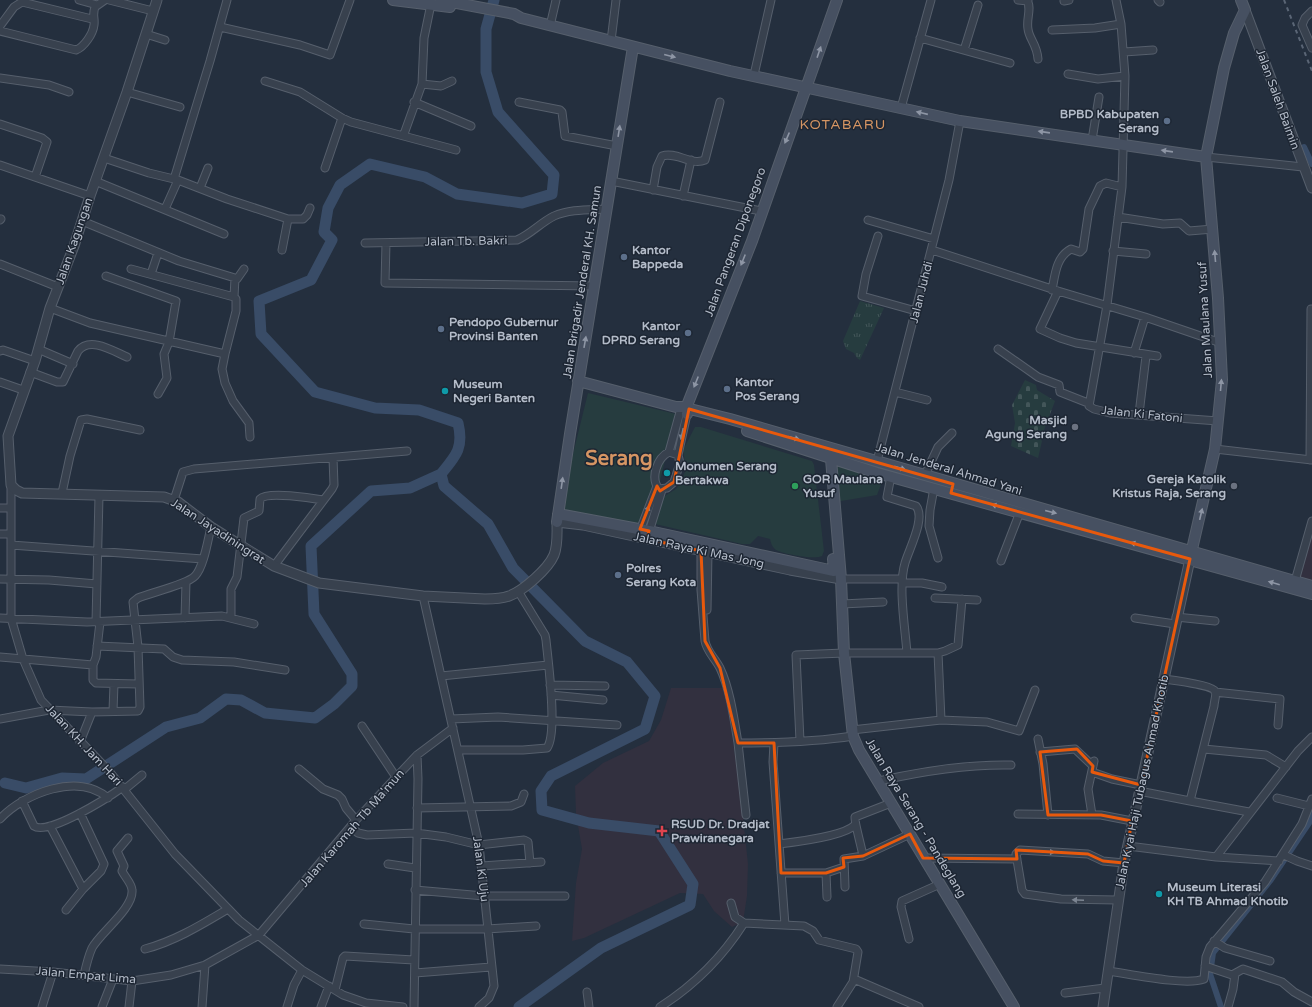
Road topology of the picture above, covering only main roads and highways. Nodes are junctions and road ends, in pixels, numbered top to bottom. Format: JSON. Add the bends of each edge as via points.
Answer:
{"nodes":[{"id":1,"x":393,"y":0,"type":"edge"},
{"id":2,"x":441,"y":0,"type":"edge"},
{"id":3,"x":837,"y":0,"type":"edge"},
{"id":4,"x":1243,"y":5,"type":"edge"},
{"id":5,"x":475,"y":9,"type":"junction"},
{"id":6,"x":633,"y":47,"type":"junction"},
{"id":7,"x":807,"y":89,"type":"junction"},
{"id":8,"x":1206,"y":157,"type":"junction"},
{"id":9,"x":578,"y":381,"type":"junction"},
{"id":10,"x":684,"y":409,"type":"junction"},
{"id":11,"x":823,"y":445,"type":"junction"},
{"id":12,"x":827,"y":458,"type":"junction"},
{"id":13,"x":952,"y":489,"type":"junction"},
{"id":14,"x":833,"y":526,"type":"junction"},
{"id":15,"x":1191,"y":555,"type":"junction"},
{"id":16,"x":1312,"y":586,"type":"edge"},
{"id":17,"x":1312,"y":594,"type":"edge"},
{"id":18,"x":1014,"y":1007,"type":"edge"}],
"edges":[{"from":1,"to":5,"type":"main road"},
{"from":2,"to":5,"type":"main road"},
{"from":7,"to":3,"type":"main road","name":"Jalan Pangeran Diponegoro","one_way":true},
{"from":4,"to":8,"type":"main road","name":"Jalan Maulana Yusuf","via":[[1224,68]]},
{"from":5,"to":6,"type":"main road","via":[[514,14]]},
{"from":6,"to":7,"type":"main road","one_way":true},
{"from":9,"to":6,"type":"main road","name":"Jalan Brigadir Jenderal KH. Samun","one_way":true},
{"from":8,"to":7,"type":"main road","one_way":true,"via":[[960,121]]},
{"from":7,"to":10,"type":"main road","name":"Jalan Pangeran Diponegoro","one_way":true,"via":[[752,241]]},
{"from":15,"to":8,"type":"main road","name":"Jalan Maulana Yusuf","one_way":true,"via":[[1215,449],[1222,380]]},
{"from":9,"to":10,"type":"main road","name":"Jalan Jenderal Ahmad Yani"},
{"from":14,"to":9,"type":"main road","name":"Jalan Brigadir Jenderal KH. Samun","one_way":true,"via":[[834,571],[790,566],[558,518]]},
{"from":10,"to":11,"type":"main road","name":"Jalan Jenderal Ahmad Yani","one_way":true},
{"from":10,"to":12,"type":"main road","name":"Jalan Jenderal Ahmad Yani"},
{"from":11,"to":12,"type":"main road"},
{"from":11,"to":13,"type":"main road","name":"Jalan Jenderal Ahmad Yani","one_way":true,"via":[[925,475]]},
{"from":12,"to":13,"type":"main road","name":"Jalan Jenderal Ahmad Yani","via":[[934,488]]},
{"from":12,"to":14,"type":"main road"},
{"from":13,"to":15,"type":"main road","name":"Jalan Jenderal Ahmad Yani","one_way":true},
{"from":15,"to":13,"type":"main road","name":"Jalan Jenderal Ahmad Yani","one_way":true,"via":[[1020,512]]},
{"from":14,"to":18,"type":"main road","name":"Jalan Raya Serang - Pandeglang","via":[[841,579],[844,652],[853,733],[859,750]]},
{"from":15,"to":16,"type":"main road","name":"Jalan Jenderal Ahmad Yani"},
{"from":17,"to":15,"type":"main road","name":"Jalan Jenderal Ahmad Yani","one_way":true}]}
